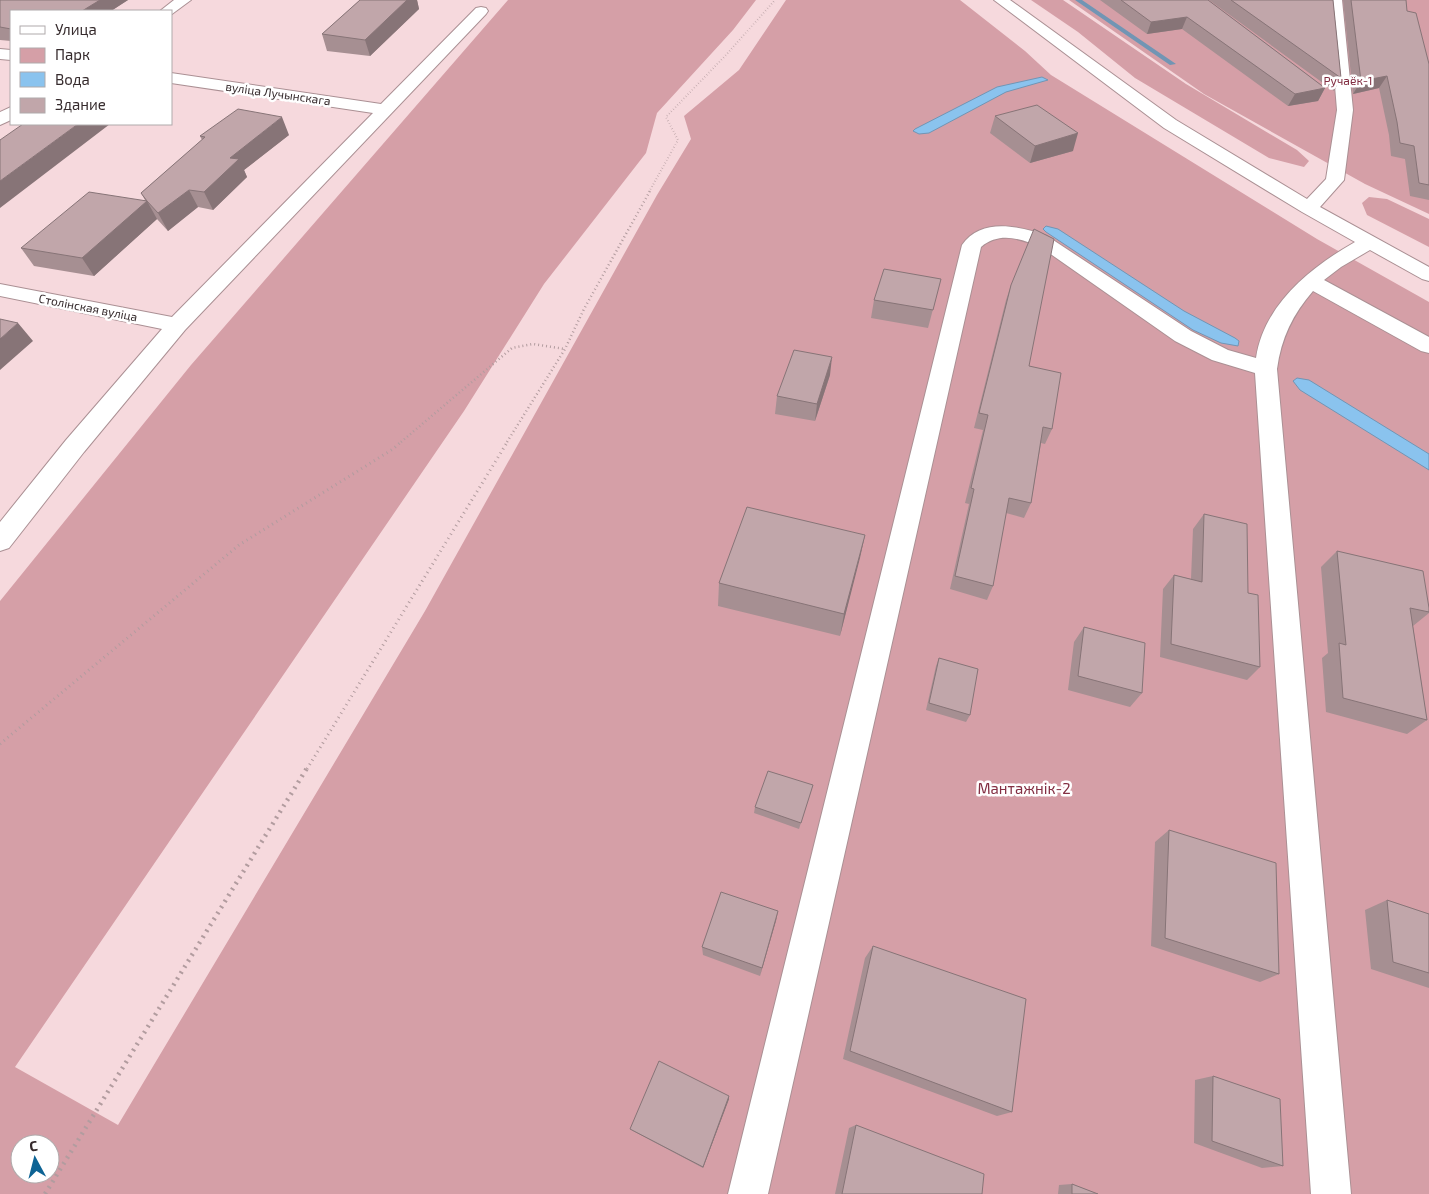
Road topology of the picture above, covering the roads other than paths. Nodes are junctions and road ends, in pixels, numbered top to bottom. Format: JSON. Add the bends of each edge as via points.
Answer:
{"nodes":[{"id":1,"x":184,"y":0,"type":"edge"},
{"id":2,"x":1001,"y":0,"type":"edge"},
{"id":3,"x":1335,"y":0,"type":"edge"},
{"id":4,"x":168,"y":10,"type":"edge"},
{"id":5,"x":481,"y":11,"type":"dead end"},
{"id":6,"x":172,"y":78,"type":"edge"},
{"id":7,"x":1330,"y":98,"type":"dead end"},
{"id":8,"x":386,"y":110,"type":"junction"},
{"id":9,"x":1345,"y":110,"type":"junction"},
{"id":10,"x":1309,"y":208,"type":"junction"},
{"id":11,"x":1370,"y":242,"type":"junction"},
{"id":12,"x":1429,"y":275,"type":"edge"},
{"id":13,"x":1312,"y":281,"type":"junction"},
{"id":14,"x":0,"y":290,"type":"edge"},
{"id":15,"x":177,"y":325,"type":"junction"},
{"id":16,"x":1429,"y":346,"type":"edge"},
{"id":17,"x":1266,"y":369,"type":"junction"},
{"id":18,"x":0,"y":542,"type":"edge"},
{"id":19,"x":748,"y":1194,"type":"edge"},
{"id":20,"x":1331,"y":1194,"type":"edge"}],
"edges":[{"from":1,"to":4,"type":"street"},
{"from":2,"to":10,"type":"street","via":[[1146,108]]},
{"from":3,"to":9,"type":"street"},
{"from":5,"to":8,"type":"street"},
{"from":6,"to":8,"type":"street","name":"вуліца Лучынскага"},
{"from":7,"to":9,"type":"street"},
{"from":8,"to":15,"type":"street"},
{"from":9,"to":10,"type":"street","via":[[1335,180]]},
{"from":10,"to":11,"type":"street"},
{"from":11,"to":12,"type":"street"},
{"from":11,"to":13,"type":"street","via":[[1330,265]]},
{"from":13,"to":16,"type":"street"},
{"from":13,"to":17,"type":"street","via":[[1288,308],[1274,332],[1269,343]]},
{"from":14,"to":15,"type":"street","name":"Столінская вуліца"},
{"from":15,"to":18,"type":"street","via":[[75,446]]},
{"from":17,"to":19,"type":"street","via":[[1220,355],[1183,336],[1037,238],[999,232],[978,238],[972,245]]},
{"from":17,"to":20,"type":"street"}]}
